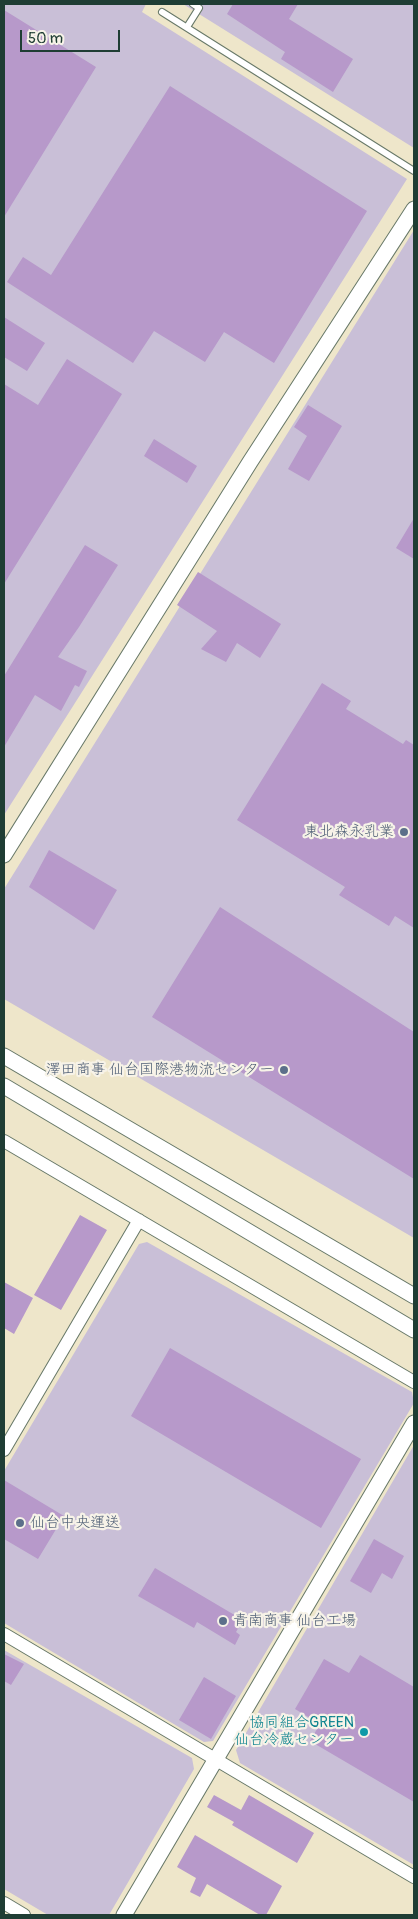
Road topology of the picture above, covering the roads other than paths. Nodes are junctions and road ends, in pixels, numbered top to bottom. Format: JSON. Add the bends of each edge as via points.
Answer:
{"nodes":[{"id":1,"x":193,"y":4,"type":"edge"},
{"id":2,"x":162,"y":12,"type":"dead end"},
{"id":3,"x":187,"y":27,"type":"junction"},
{"id":4,"x":414,"y":171,"type":"edge"},
{"id":5,"x":414,"y":209,"type":"edge"},
{"id":6,"x":4,"y":855,"type":"edge"},
{"id":7,"x":4,"y":1056,"type":"edge"},
{"id":8,"x":4,"y":1086,"type":"edge"},
{"id":9,"x":4,"y":1141,"type":"edge"},
{"id":10,"x":139,"y":1220,"type":"junction"},
{"id":11,"x":414,"y":1296,"type":"edge"},
{"id":12,"x":414,"y":1330,"type":"edge"},
{"id":13,"x":414,"y":1382,"type":"edge"},
{"id":14,"x":414,"y":1423,"type":"edge"},
{"id":15,"x":4,"y":1450,"type":"edge"},
{"id":16,"x":4,"y":1634,"type":"edge"},
{"id":17,"x":216,"y":1760,"type":"junction"},
{"id":18,"x":414,"y":1877,"type":"edge"},
{"id":19,"x":4,"y":1903,"type":"edge"},
{"id":20,"x":24,"y":1915,"type":"edge"},
{"id":21,"x":124,"y":1915,"type":"edge"}],
"edges":[{"from":1,"to":3,"type":"lane","via":[[199,8]]},
{"from":2,"to":3,"type":"lane"},
{"from":3,"to":4,"type":"lane"},
{"from":5,"to":6,"type":"street","via":[[245,470]]},
{"from":7,"to":11,"type":"street"},
{"from":8,"to":12,"type":"street"},
{"from":9,"to":10,"type":"street"},
{"from":10,"to":13,"type":"street"},
{"from":10,"to":15,"type":"street"},
{"from":14,"to":17,"type":"street"},
{"from":16,"to":17,"type":"street"},
{"from":17,"to":18,"type":"street"},
{"from":17,"to":21,"type":"street"},
{"from":19,"to":20,"type":"street"}]}
